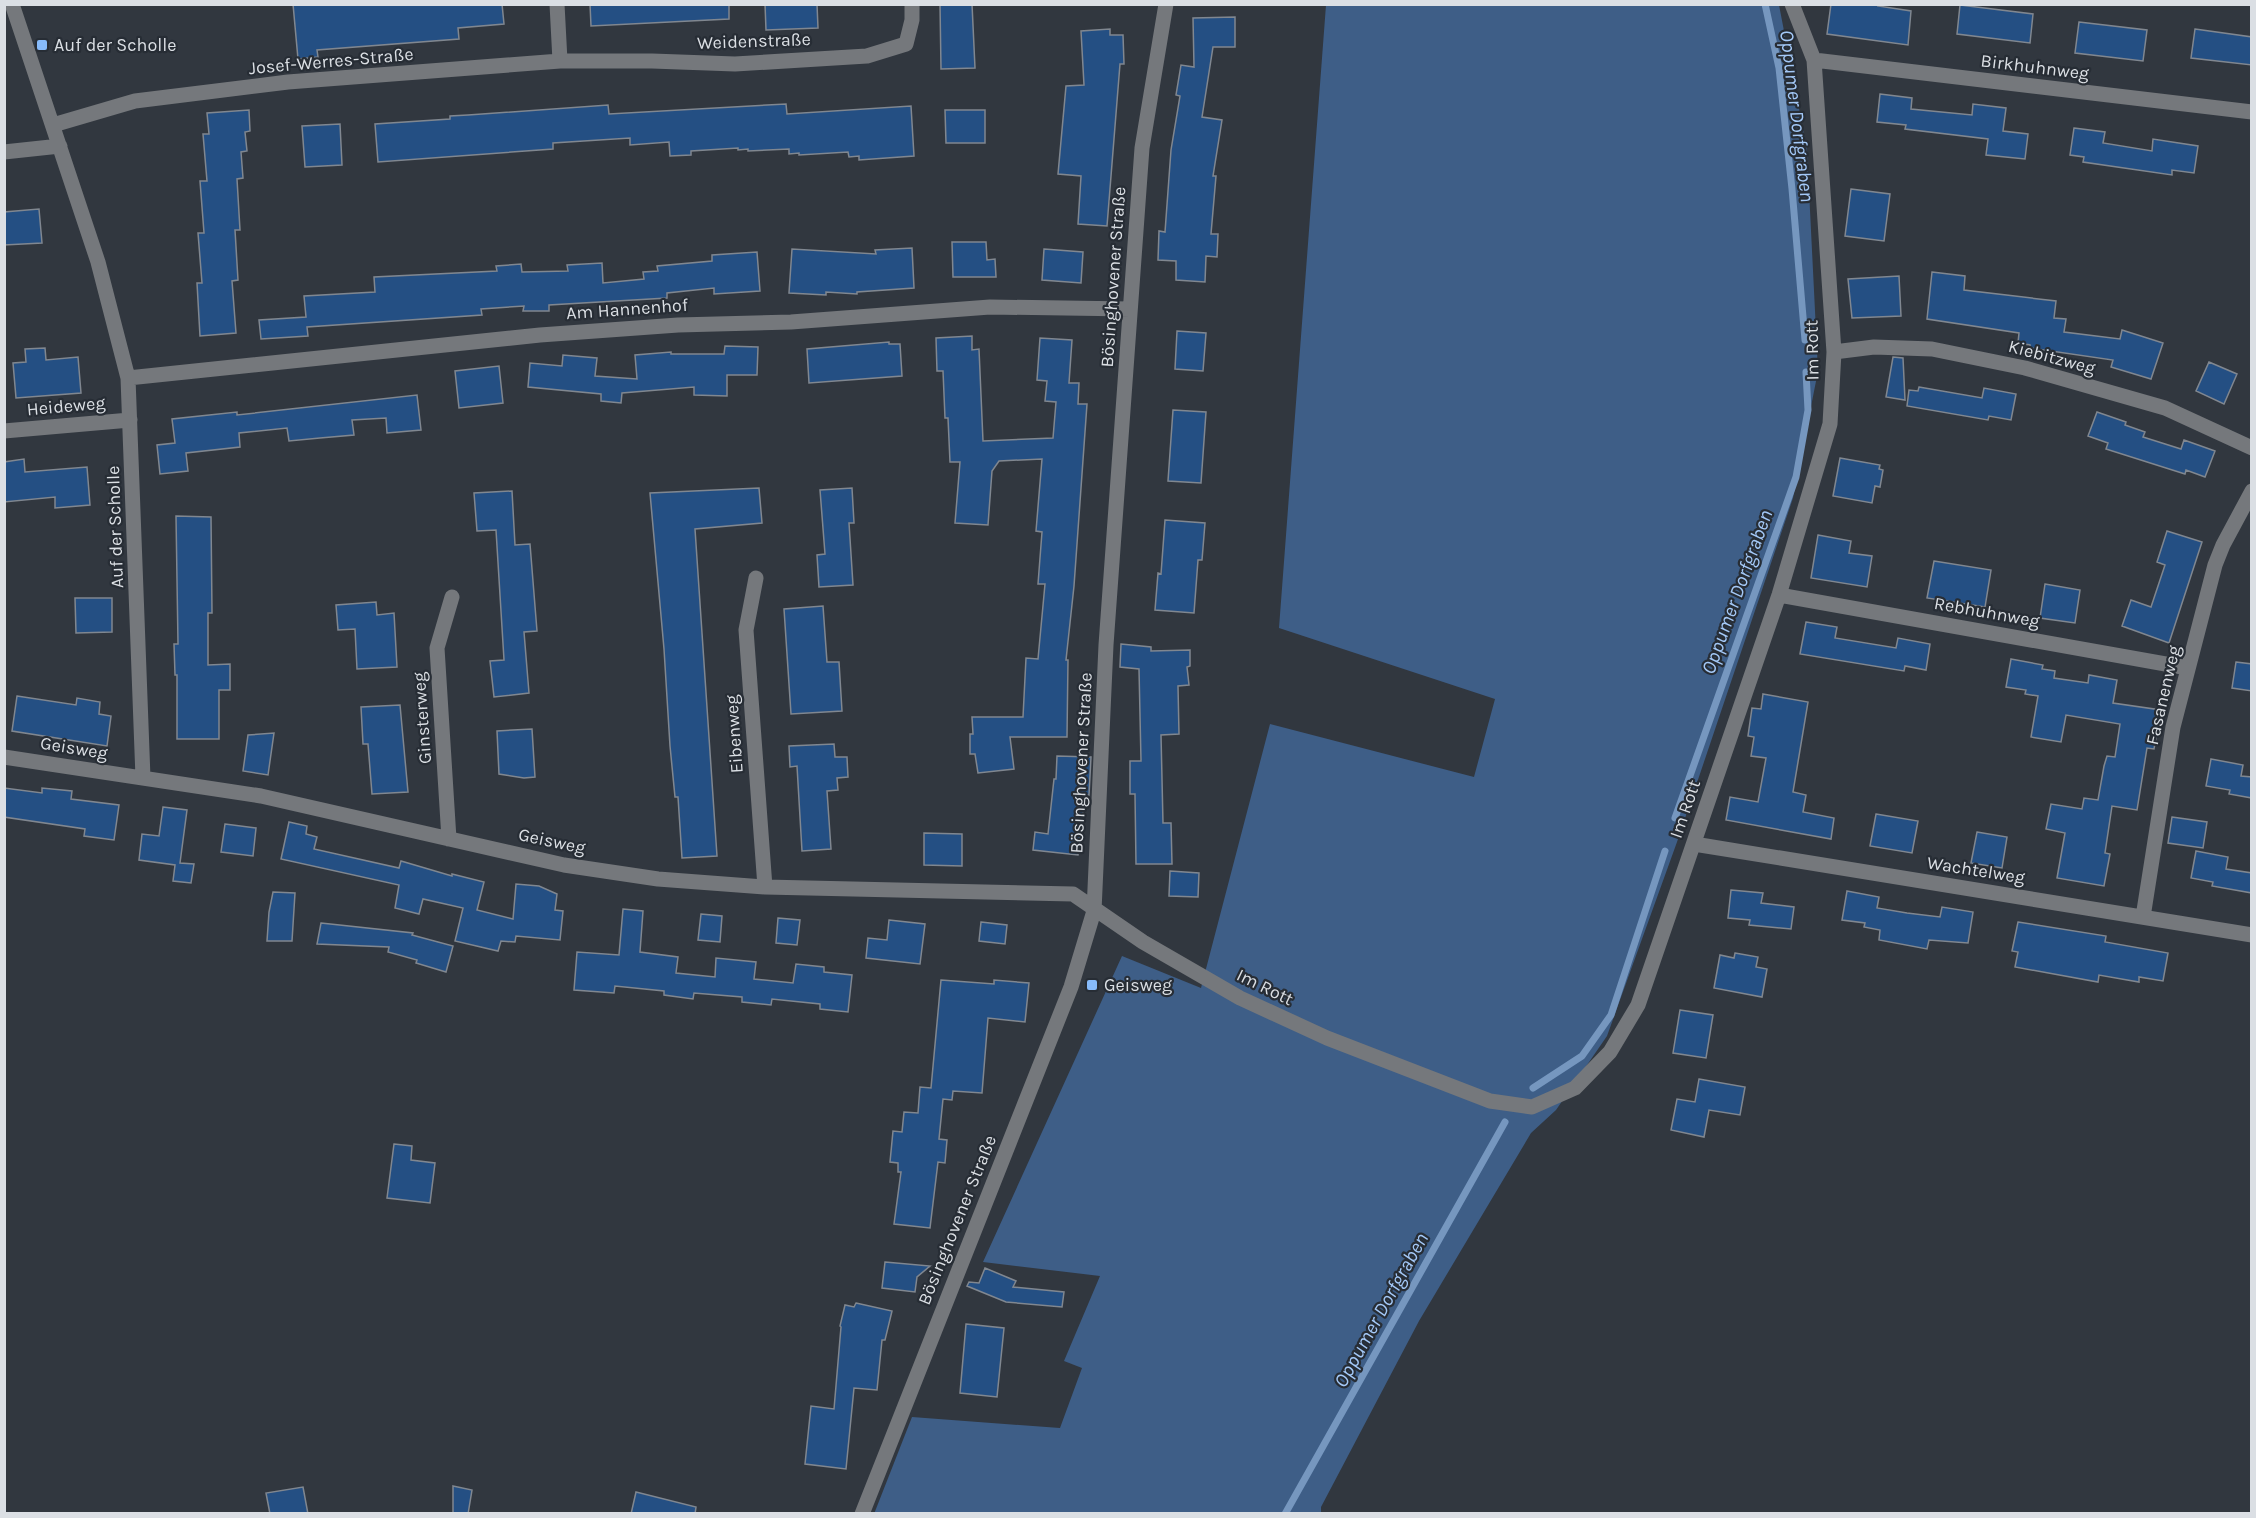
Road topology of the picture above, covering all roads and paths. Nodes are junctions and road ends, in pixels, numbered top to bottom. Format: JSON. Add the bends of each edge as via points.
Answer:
{"nodes":[{"id":1,"x":12,"y":4,"type":"edge"},
{"id":2,"x":557,"y":4,"type":"edge"},
{"id":3,"x":912,"y":4,"type":"edge"},
{"id":4,"x":1166,"y":4,"type":"edge"},
{"id":5,"x":1792,"y":4,"type":"edge"},
{"id":6,"x":1814,"y":60,"type":"junction"},
{"id":7,"x":560,"y":61,"type":"junction"},
{"id":8,"x":2252,"y":112,"type":"edge"},
{"id":9,"x":53,"y":125,"type":"junction"},
{"id":10,"x":60,"y":146,"type":"junction"},
{"id":11,"x":4,"y":152,"type":"edge"},
{"id":12,"x":1130,"y":309,"type":"junction"},
{"id":13,"x":1834,"y":352,"type":"junction"},
{"id":14,"x":128,"y":378,"type":"junction"},
{"id":15,"x":130,"y":420,"type":"junction"},
{"id":16,"x":4,"y":431,"type":"edge"},
{"id":17,"x":2252,"y":447,"type":"edge"},
{"id":18,"x":2252,"y":491,"type":"edge"},
{"id":19,"x":756,"y":578,"type":"dead end"},
{"id":20,"x":1779,"y":595,"type":"junction"},
{"id":21,"x":452,"y":597,"type":"dead end"},
{"id":22,"x":2188,"y":668,"type":"junction"},
{"id":23,"x":4,"y":757,"type":"edge"},
{"id":24,"x":143,"y":778,"type":"junction"},
{"id":25,"x":449,"y":838,"type":"junction"},
{"id":26,"x":1694,"y":844,"type":"junction"},
{"id":27,"x":765,"y":887,"type":"junction"},
{"id":28,"x":1094,"y":910,"type":"junction"},
{"id":29,"x":2144,"y":917,"type":"junction"},
{"id":30,"x":2252,"y":935,"type":"edge"},
{"id":31,"x":861,"y":1514,"type":"edge"}],
"edges":[{"from":1,"to":9,"type":"street","name":"Auf der Scholle"},
{"from":2,"to":7,"type":"street"},
{"from":3,"to":7,"type":"street","name":"Weidenstraße","via":[[906,44],[867,56],[735,64]]},
{"from":4,"to":12,"type":"street","name":"Bösinghovener Straße","via":[[1142,148]]},
{"from":5,"to":6,"type":"street","name":"Im Rott"},
{"from":6,"to":8,"type":"street","name":"Birkhuhnweg"},
{"from":6,"to":13,"type":"street","name":"Im Rott"},
{"from":7,"to":9,"type":"street","name":"Josef-Werres-Straße","via":[[288,82],[135,101]]},
{"from":9,"to":10,"type":"street","name":"Auf der Scholle"},
{"from":10,"to":11,"type":"street"},
{"from":10,"to":14,"type":"street","name":"Auf der Scholle","via":[[99,261]]},
{"from":12,"to":14,"type":"street","name":"Am Hannenhof","via":[[990,306],[791,322],[678,325],[540,335]]},
{"from":12,"to":28,"type":"street","name":"Bösinghovener Straße","via":[[1106,645]]},
{"from":13,"to":17,"type":"street","name":"Kiebitzweg","via":[[1874,347],[1932,349],[2025,368],[2165,408]]},
{"from":13,"to":20,"type":"street","name":"Im Rott","via":[[1830,424]]},
{"from":14,"to":15,"type":"street","name":"Auf der Scholle"},
{"from":15,"to":16,"type":"street","name":"Heideweg"},
{"from":15,"to":24,"type":"street","name":"Auf der Scholle"},
{"from":18,"to":22,"type":"street","name":"Fasanenweg","via":[[2215,565]]},
{"from":19,"to":27,"type":"street","name":"Eibenweg","via":[[746,630]]},
{"from":20,"to":22,"type":"street","name":"Rebhuhnweg"},
{"from":20,"to":26,"type":"street","name":"Im Rott"},
{"from":21,"to":25,"type":"street","name":"Ginsterweg","via":[[437,648]]},
{"from":22,"to":29,"type":"street","name":"Fasanenweg","via":[[2173,727]]},
{"from":23,"to":24,"type":"street","name":"Geisweg"},
{"from":24,"to":25,"type":"street","name":"Geisweg","via":[[261,796]]},
{"from":25,"to":27,"type":"street","name":"Geisweg","via":[[588,869]]},
{"from":26,"to":28,"type":"street","name":"Im Rott","via":[[1638,1005],[1610,1052],[1575,1088],[1532,1107],[1490,1101],[1327,1038],[1240,998]]},
{"from":26,"to":29,"type":"street","name":"Wachtelweg"},
{"from":27,"to":28,"type":"street","name":"Geisweg","via":[[1073,894]]},
{"from":28,"to":31,"type":"street","name":"Bösinghovener Straße","via":[[1071,987]]},
{"from":29,"to":30,"type":"street","name":"Wachtelweg"}]}
